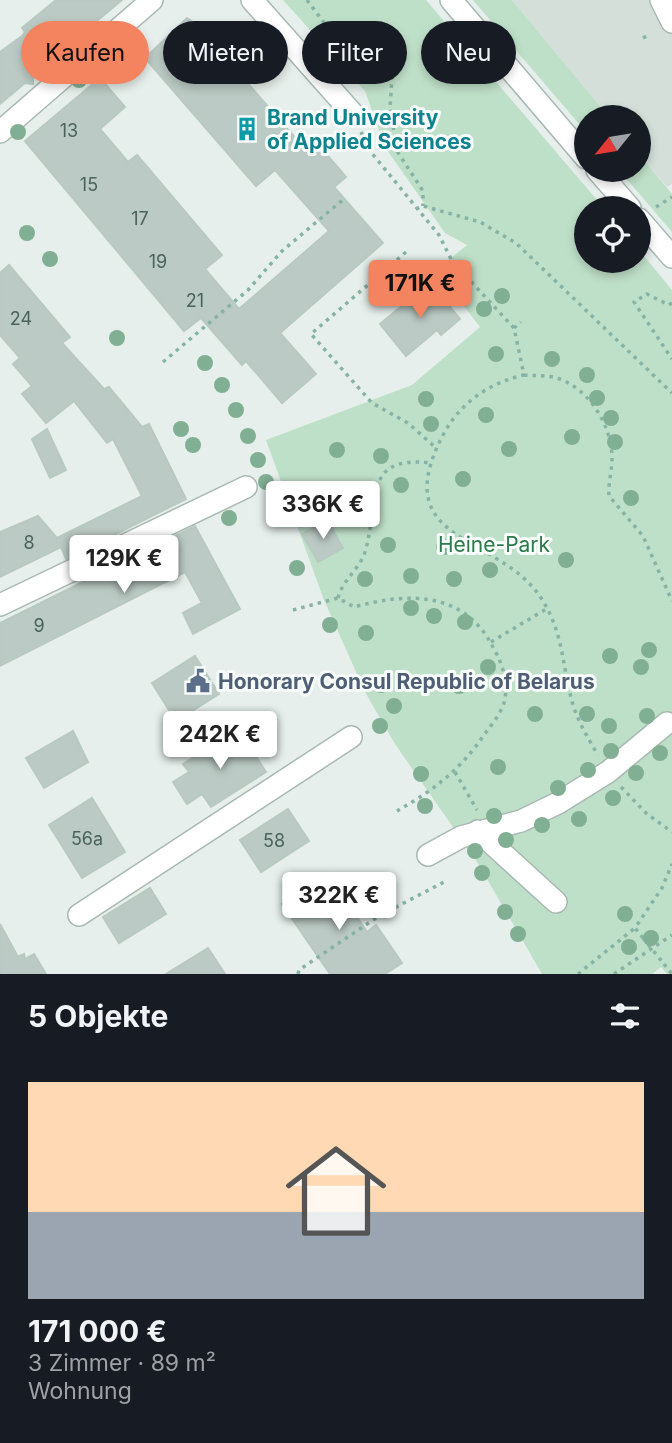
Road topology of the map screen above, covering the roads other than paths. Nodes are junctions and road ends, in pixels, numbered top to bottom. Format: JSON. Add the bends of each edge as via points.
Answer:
{"nodes":[{"id":1,"x":152,"y":0,"type":"edge"},
{"id":2,"x":252,"y":0,"type":"edge"},
{"id":3,"x":451,"y":0,"type":"edge"},
{"id":4,"x":661,"y":0,"type":"edge"},
{"id":5,"x":672,"y":22,"type":"edge"},
{"id":6,"x":353,"y":114,"type":"road end"},
{"id":7,"x":0,"y":132,"type":"edge"},
{"id":8,"x":574,"y":144,"type":"edge"},
{"id":9,"x":607,"y":182,"type":"edge"},
{"id":10,"x":620,"y":196,"type":"edge"},
{"id":11,"x":651,"y":233,"type":"edge"},
{"id":12,"x":672,"y":257,"type":"edge"},
{"id":13,"x":246,"y":487,"type":"dead end"},
{"id":14,"x":0,"y":605,"type":"edge"},
{"id":15,"x":667,"y":723,"type":"dead end"},
{"id":16,"x":351,"y":737,"type":"dead end"},
{"id":17,"x":483,"y":830,"type":"junction"},
{"id":18,"x":428,"y":855,"type":"dead end"},
{"id":19,"x":556,"y":902,"type":"dead end"},
{"id":20,"x":79,"y":915,"type":"dead end"}],
"edges":[{"from":1,"to":7,"type":"street"},
{"from":2,"to":6,"type":"street"},
{"from":3,"to":8,"type":"street"},
{"from":4,"to":5,"type":"street"},
{"from":9,"to":10,"type":"street"},
{"from":11,"to":12,"type":"street"},
{"from":13,"to":14,"type":"street"},
{"from":15,"to":17,"type":"street","via":[[608,772],[529,817]]},
{"from":16,"to":20,"type":"street"},
{"from":17,"to":18,"type":"street"},
{"from":17,"to":19,"type":"street"}]}
